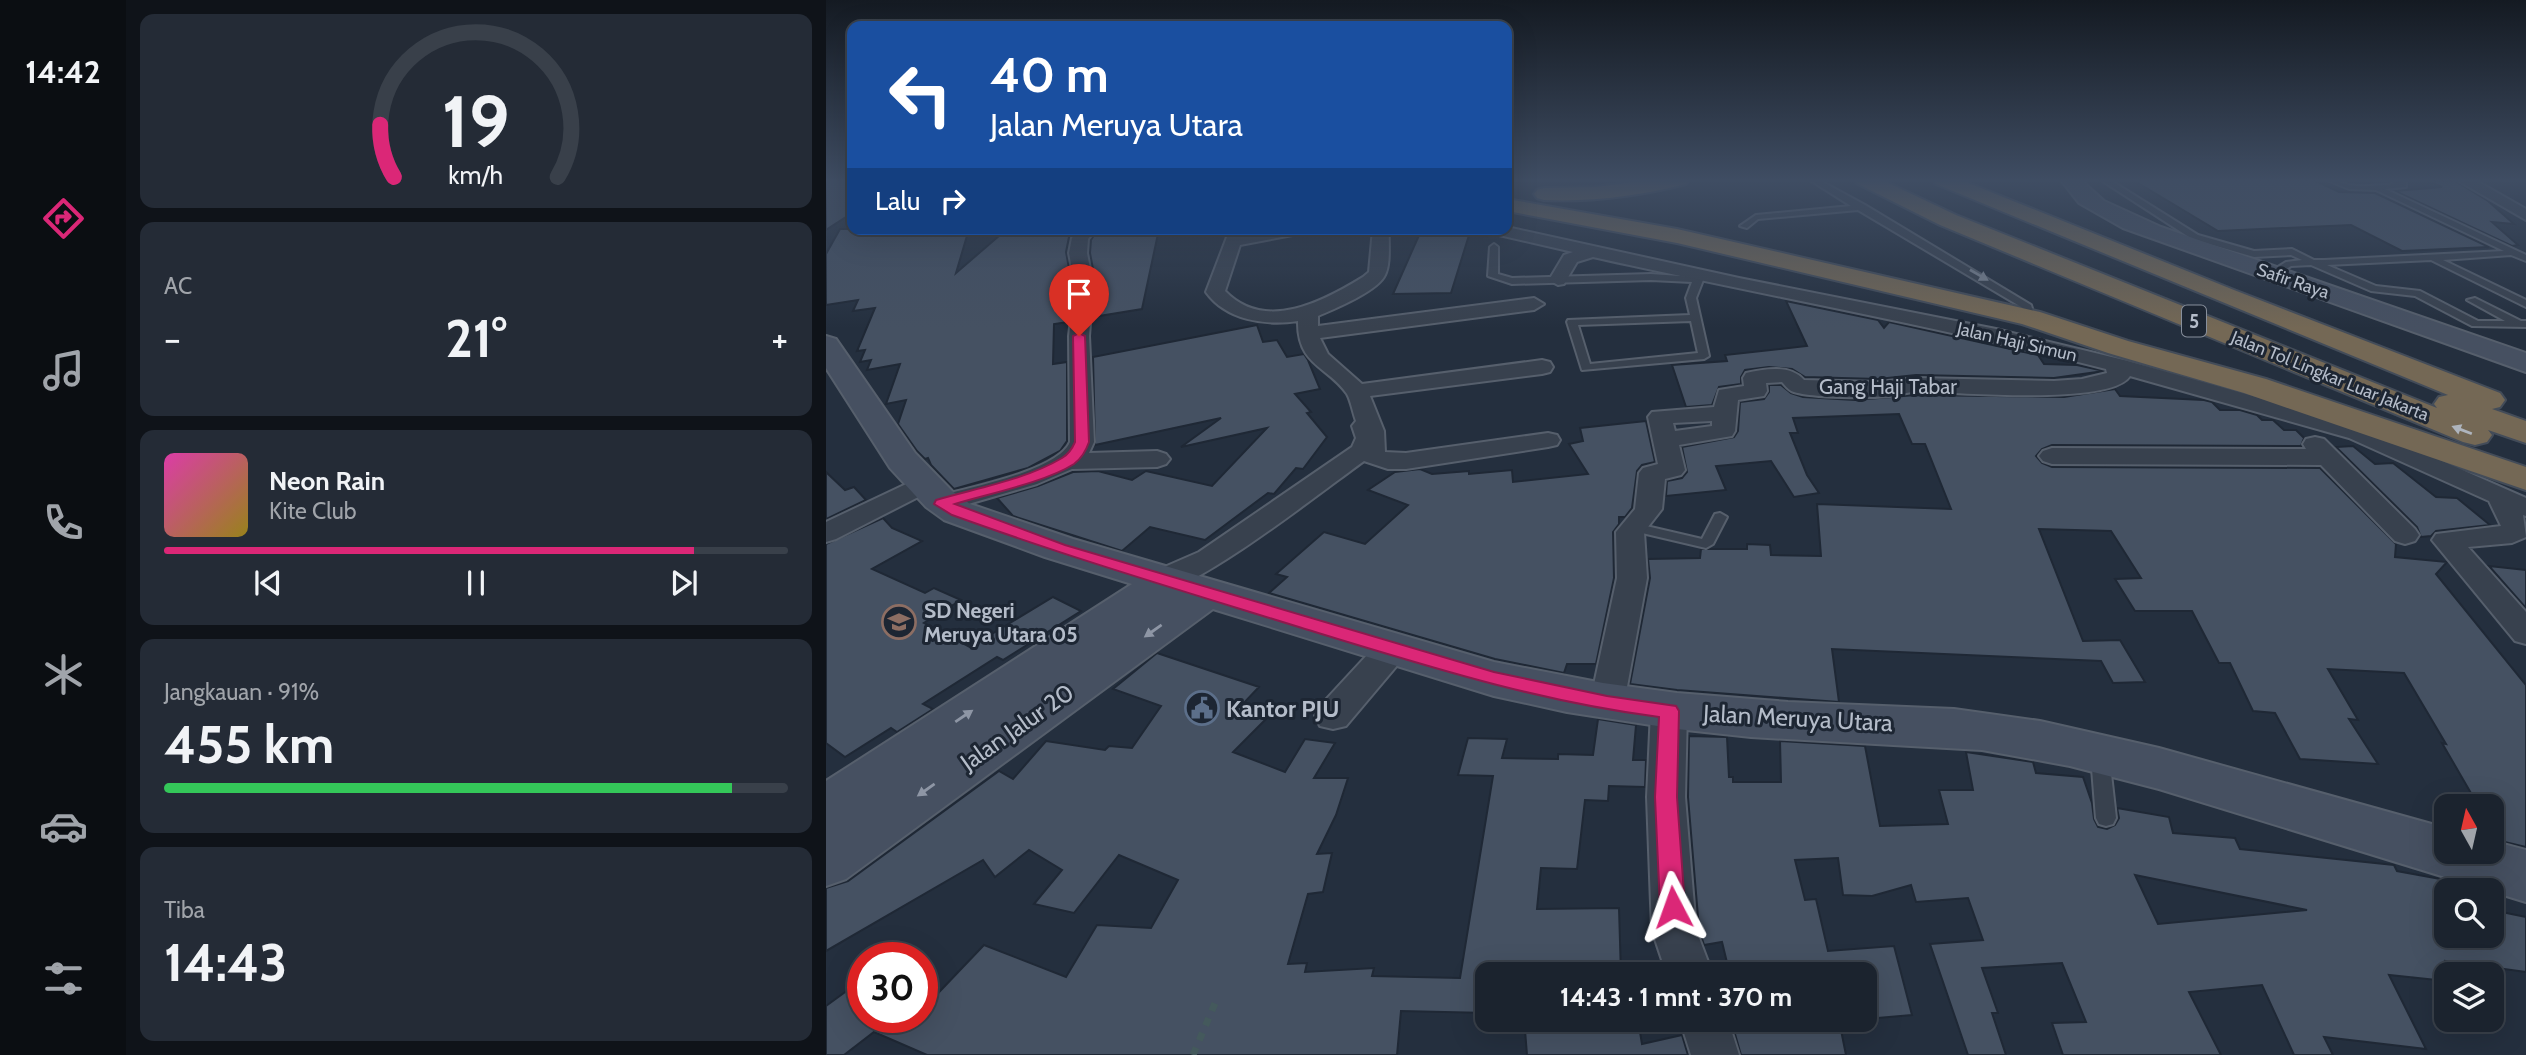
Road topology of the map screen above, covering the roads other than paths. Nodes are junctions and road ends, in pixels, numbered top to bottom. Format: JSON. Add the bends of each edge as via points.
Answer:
{"nodes":[{"id":1,"x":1553,"y":229,"type":"edge"},
{"id":2,"x":1640,"y":229,"type":"edge"},
{"id":3,"x":1914,"y":229,"type":"edge"},
{"id":4,"x":1969,"y":229,"type":"edge"},
{"id":5,"x":2021,"y":229,"type":"edge"},
{"id":6,"x":2063,"y":229,"type":"edge"},
{"id":7,"x":2091,"y":229,"type":"edge"},
{"id":8,"x":2149,"y":229,"type":"edge"},
{"id":9,"x":2183,"y":229,"type":"edge"},
{"id":10,"x":2464,"y":229,"type":"edge"},
{"id":11,"x":1083,"y":235,"type":"edge"},
{"id":12,"x":1266,"y":235,"type":"edge"},
{"id":13,"x":1381,"y":235,"type":"edge"},
{"id":14,"x":1493,"y":238,"type":"edge"},
{"id":15,"x":1593,"y":251,"type":"junction"},
{"id":16,"x":2510,"y":251,"type":"junction"},
{"id":17,"x":2433,"y":258,"type":"junction"},
{"id":18,"x":2526,"y":258,"type":"edge"},
{"id":19,"x":2312,"y":262,"type":"junction"},
{"id":20,"x":2273,"y":274,"type":"junction"},
{"id":21,"x":1699,"y":277,"type":"junction"},
{"id":22,"x":1559,"y":280,"type":"junction"},
{"id":23,"x":2472,"y":300,"type":"dead end"},
{"id":24,"x":1534,"y":304,"type":"dead end"},
{"id":25,"x":2526,"y":304,"type":"edge"},
{"id":26,"x":1695,"y":318,"type":"junction"},
{"id":27,"x":2030,"y":318,"type":"junction"},
{"id":28,"x":1308,"y":323,"type":"junction"},
{"id":29,"x":2524,"y":325,"type":"edge"},
{"id":30,"x":826,"y":345,"type":"edge"},
{"id":31,"x":2117,"y":356,"type":"junction"},
{"id":32,"x":2526,"y":363,"type":"edge"},
{"id":33,"x":1542,"y":367,"type":"dead end"},
{"id":34,"x":2440,"y":379,"type":"junction"},
{"id":35,"x":1349,"y":388,"type":"junction"},
{"id":36,"x":2526,"y":416,"type":"edge"},
{"id":37,"x":2323,"y":422,"type":"junction"},
{"id":38,"x":2526,"y":433,"type":"edge"},
{"id":39,"x":1548,"y":440,"type":"dead end"},
{"id":40,"x":2526,"y":454,"type":"edge"},
{"id":41,"x":1372,"y":456,"type":"junction"},
{"id":42,"x":2052,"y":456,"type":"dead end"},
{"id":43,"x":2328,"y":457,"type":"junction"},
{"id":44,"x":1157,"y":458,"type":"dead end"},
{"id":45,"x":1069,"y":461,"type":"junction"},
{"id":46,"x":931,"y":494,"type":"junction"},
{"id":47,"x":2517,"y":495,"type":"edge"},
{"id":48,"x":1720,"y":517,"type":"dead end"},
{"id":49,"x":1630,"y":531,"type":"junction"},
{"id":50,"x":826,"y":533,"type":"edge"},
{"id":51,"x":2405,"y":535,"type":"dead end"},
{"id":52,"x":1189,"y":580,"type":"junction"},
{"id":53,"x":2526,"y":633,"type":"edge"},
{"id":54,"x":1393,"y":648,"type":"junction"},
{"id":55,"x":1607,"y":703,"type":"junction"},
{"id":56,"x":1669,"y":711,"type":"junction"},
{"id":57,"x":1333,"y":716,"type":"dead end"},
{"id":58,"x":2100,"y":754,"type":"junction"},
{"id":59,"x":826,"y":808,"type":"edge"},
{"id":60,"x":2106,"y":818,"type":"dead end"},
{"id":61,"x":826,"y":861,"type":"edge"},
{"id":62,"x":2526,"y":876,"type":"edge"},
{"id":63,"x":1685,"y":962,"type":"edge"},
{"id":64,"x":1708,"y":1032,"type":"edge"},
{"id":65,"x":1715,"y":1055,"type":"edge"}],
"edges":[{"from":1,"to":31,"type":"highway"},
{"from":2,"to":27,"type":"highway"},
{"from":3,"to":27,"type":"lane","one_way":true,"via":[[2028,307]]},
{"from":40,"to":4,"type":"highway","name":"Jalan Tol Lingkar Luar Jakarta","number":"5","one_way":true},
{"from":5,"to":38,"type":"highway","name":"Jalan Tol Lingkar Luar Jakarta","number":"5","via":[[2287,341]]},
{"from":6,"to":34,"type":"highway"},
{"from":7,"to":34,"type":"highway","via":[[2344,327]]},
{"from":8,"to":20,"type":"main road","name":"Safir Raya"},
{"from":9,"to":19,"type":"lane","via":[[2254,254],[2297,253]]},
{"from":10,"to":16,"type":"lane"},
{"from":11,"to":45,"type":"street","via":[[1078,253],[1084,285],[1079,336],[1082,442]]},
{"from":12,"to":28,"type":"street","via":[[1233,241],[1215,292],[1226,304],[1246,313]]},
{"from":13,"to":28,"type":"street","via":[[1375,277]]},
{"from":14,"to":15,"type":"street","name":"Jalan Haji Simun"},
{"from":14,"to":22,"type":"lane","via":[[1493,276],[1512,281]]},
{"from":15,"to":21,"type":"street","name":"Jalan Haji Simun"},
{"from":15,"to":22,"type":"street","via":[[1570,260]]},
{"from":16,"to":17,"type":"lane"},
{"from":16,"to":18,"type":"lane"},
{"from":17,"to":19,"type":"lane"},
{"from":17,"to":25,"type":"lane"},
{"from":19,"to":20,"type":"lane","via":[[2290,264]]},
{"from":19,"to":29,"type":"lane","via":[[2381,291],[2415,292],[2476,324]]},
{"from":20,"to":32,"type":"main road","name":"Safir Raya"},
{"from":21,"to":22,"type":"lane"},
{"from":21,"to":26,"type":"lane","via":[[1691,298]]},
{"from":21,"to":31,"type":"street","name":"Jalan Haji Simun"},
{"from":23,"to":29,"type":"lane"},
{"from":24,"to":28,"type":"street"},
{"from":26,"to":26,"type":"lane","via":[[1704,356],[1586,368],[1572,322]]},
{"from":27,"to":31,"type":"highway"},
{"from":28,"to":35,"type":"street","via":[[1320,357]]},
{"from":30,"to":46,"type":"main road"},
{"from":31,"to":37,"type":"street","name":"Jalan Haji Simun"},
{"from":31,"to":47,"type":"highway","via":[[2255,386]]},
{"from":31,"to":49,"type":"street","name":"Gang Haji Tabar","via":[[2117,379],[2076,386],[1872,389],[1798,386],[1790,377],[1757,377],[1753,379],[1756,391],[1727,395],[1722,432],[1665,441],[1672,470],[1648,473],[1653,494],[1644,517]]},
{"from":33,"to":35,"type":"street"},
{"from":34,"to":36,"type":"highway"},
{"from":35,"to":41,"type":"street","via":[[1372,431]]},
{"from":35,"to":52,"type":"street","via":[[1368,438],[1362,451],[1209,558]]},
{"from":37,"to":43,"type":"street","via":[[2305,430]]},
{"from":37,"to":47,"type":"street","name":"Jalan Haji Simun"},
{"from":39,"to":41,"type":"street","via":[[1406,461]]},
{"from":41,"to":52,"type":"street"},
{"from":42,"to":43,"type":"street"},
{"from":43,"to":51,"type":"street"},
{"from":44,"to":45,"type":"street"},
{"from":45,"to":46,"type":"street","via":[[1038,474]]},
{"from":46,"to":50,"type":"street"},
{"from":46,"to":52,"type":"main road","name":"Jalan Meruya Utara","via":[[957,512],[1059,548]]},
{"from":47,"to":53,"type":"street","via":[[2517,530],[2508,536],[2446,540]]},
{"from":48,"to":49,"type":"lane","via":[[1706,544],[1642,529]]},
{"from":49,"to":55,"type":"street","via":[[1632,578]]},
{"from":52,"to":54,"type":"main road","name":"Jalan Meruya Utara"},
{"from":59,"to":52,"type":"main road","name":"Jalan Jalur 20","one_way":true},
{"from":52,"to":61,"type":"main road","name":"Jalan Jalur 20","one_way":true},
{"from":54,"to":55,"type":"main road","name":"Jalan Meruya Utara","via":[[1494,679]]},
{"from":54,"to":57,"type":"street"},
{"from":55,"to":56,"type":"main road","name":"Jalan Meruya Utara"},
{"from":56,"to":58,"type":"main road","name":"Jalan Meruya Utara","via":[[1789,721],[1907,723],[2011,735]]},
{"from":56,"to":63,"type":"street","via":[[1666,797],[1674,930]]},
{"from":58,"to":60,"type":"lane"},
{"from":58,"to":62,"type":"main road","name":"Jalan Meruya Utara"},
{"from":64,"to":65,"type":"street"}]}
